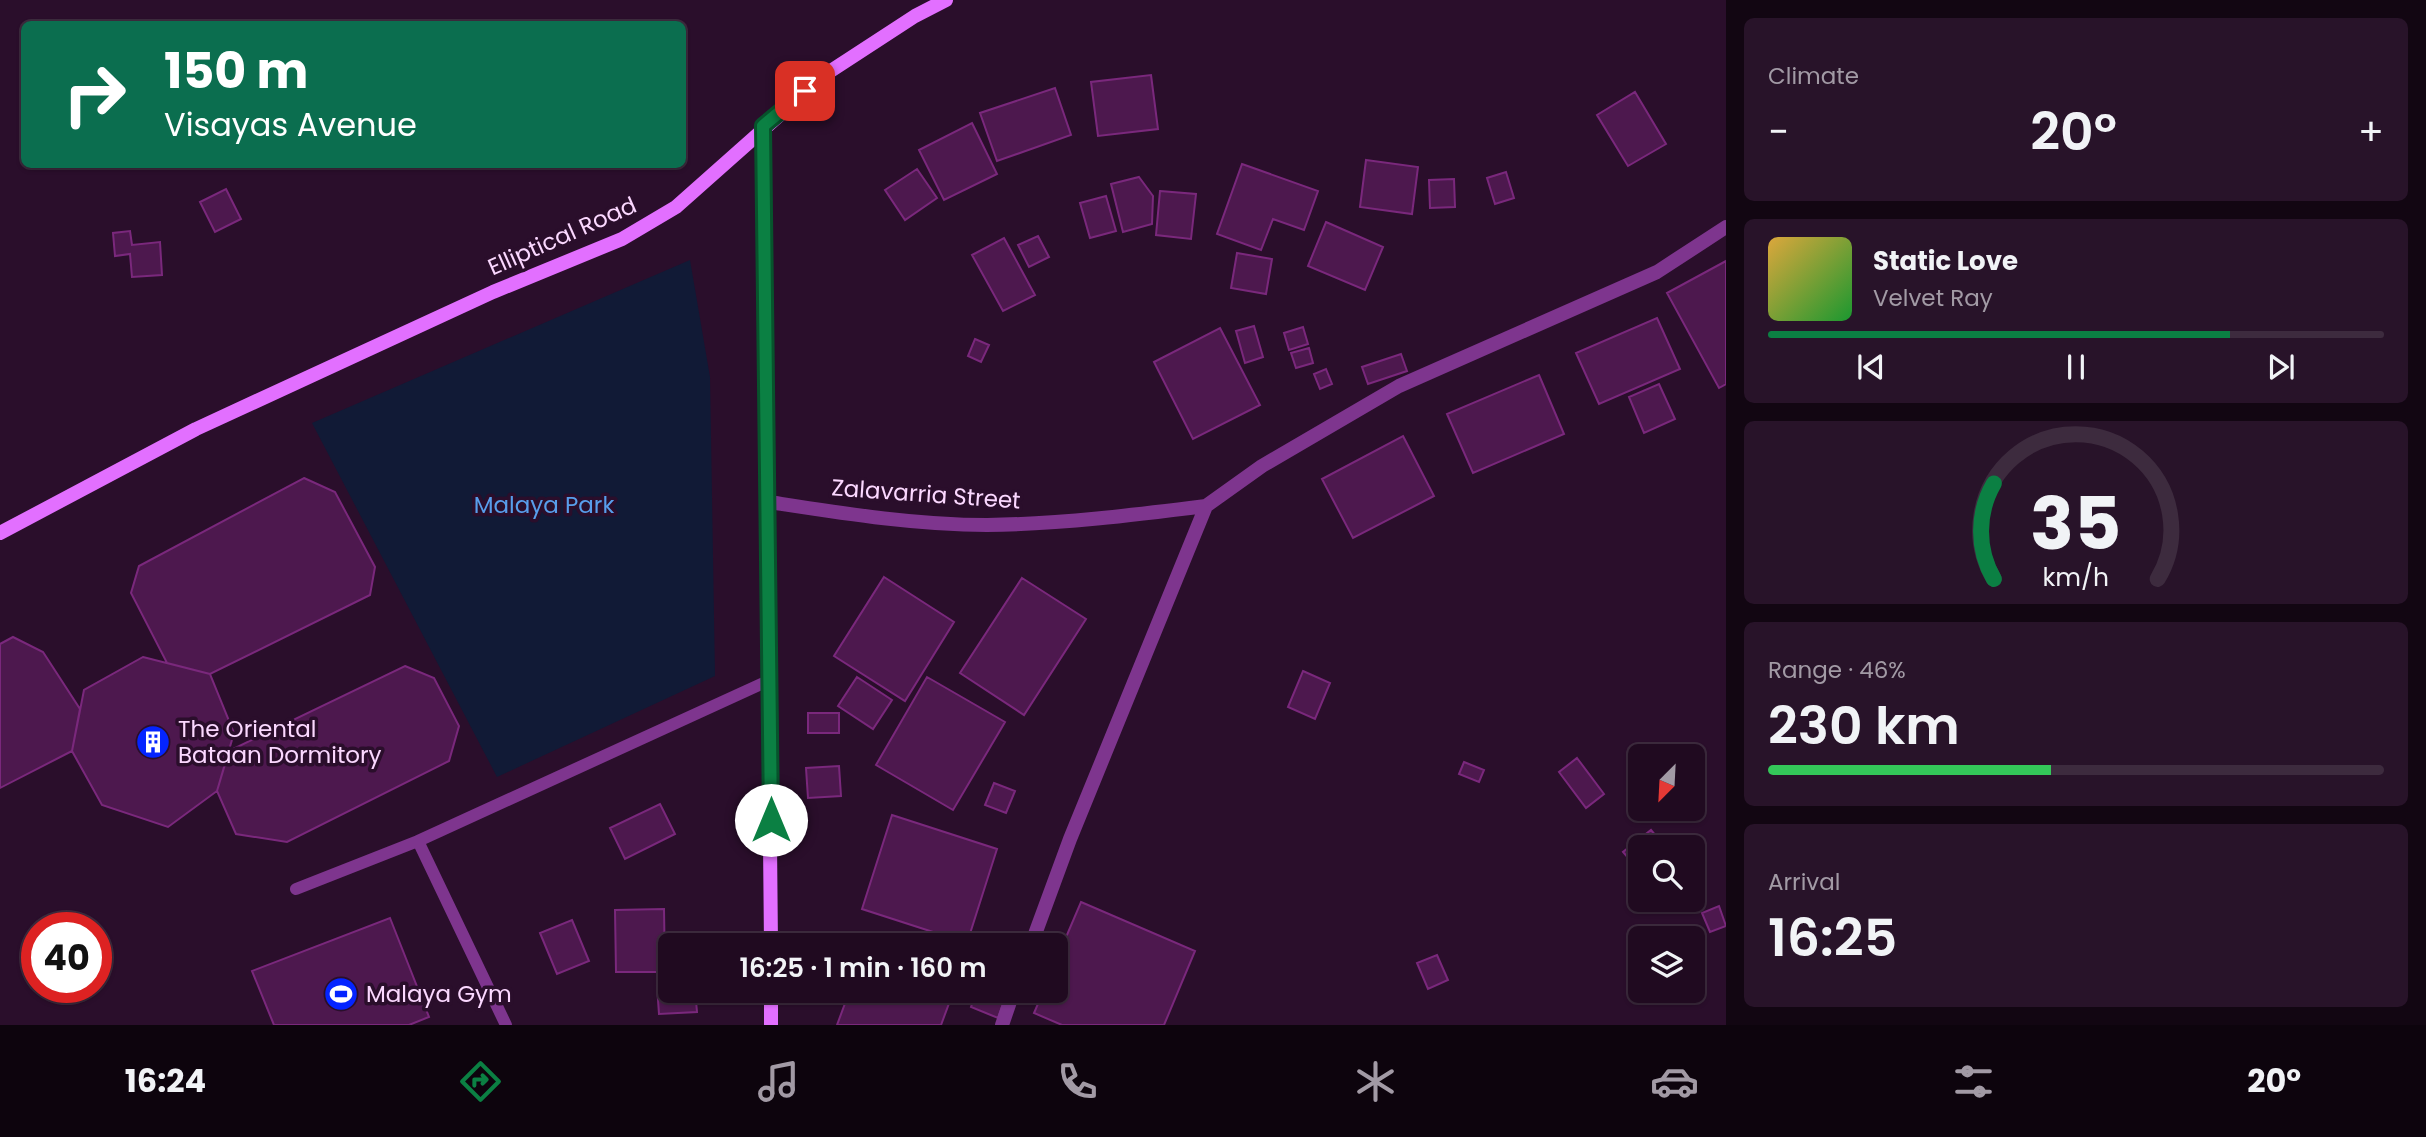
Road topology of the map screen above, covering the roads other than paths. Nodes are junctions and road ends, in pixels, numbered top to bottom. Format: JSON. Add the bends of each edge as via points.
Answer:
{"nodes":[{"id":1,"x":946,"y":0,"type":"edge"},
{"id":2,"x":763,"y":126,"type":"junction"},
{"id":3,"x":1726,"y":228,"type":"edge"},
{"id":4,"x":769,"y":502,"type":"junction"},
{"id":5,"x":1206,"y":506,"type":"junction"},
{"id":6,"x":0,"y":533,"type":"edge"},
{"id":7,"x":770,"y":680,"type":"junction"},
{"id":8,"x":418,"y":841,"type":"junction"},
{"id":9,"x":296,"y":889,"type":"dead end"},
{"id":10,"x":771,"y":933,"type":"edge"},
{"id":11,"x":1035,"y":933,"type":"edge"},
{"id":12,"x":771,"y":1003,"type":"edge"},
{"id":13,"x":1010,"y":1003,"type":"edge"},
{"id":14,"x":506,"y":1025,"type":"edge"},
{"id":15,"x":771,"y":1025,"type":"edge"},
{"id":16,"x":1002,"y":1025,"type":"edge"}],
"edges":[{"from":1,"to":2,"type":"street","name":"Elliptical Road","via":[[826,74]]},
{"from":2,"to":4,"type":"street"},
{"from":2,"to":6,"type":"street","name":"Elliptical Road","via":[[676,207],[622,239],[493,292],[208,423]]},
{"from":3,"to":5,"type":"street","via":[[1657,272],[1399,386],[1262,466]]},
{"from":4,"to":5,"type":"street","name":"Zalavarria Street","via":[[861,516],[986,525],[1081,521]]},
{"from":4,"to":7,"type":"street"},
{"from":5,"to":11,"type":"street"},
{"from":7,"to":8,"type":"lane"},
{"from":7,"to":10,"type":"street"},
{"from":8,"to":9,"type":"lane"},
{"from":8,"to":14,"type":"lane"},
{"from":12,"to":15,"type":"street"},
{"from":13,"to":16,"type":"street"}]}
